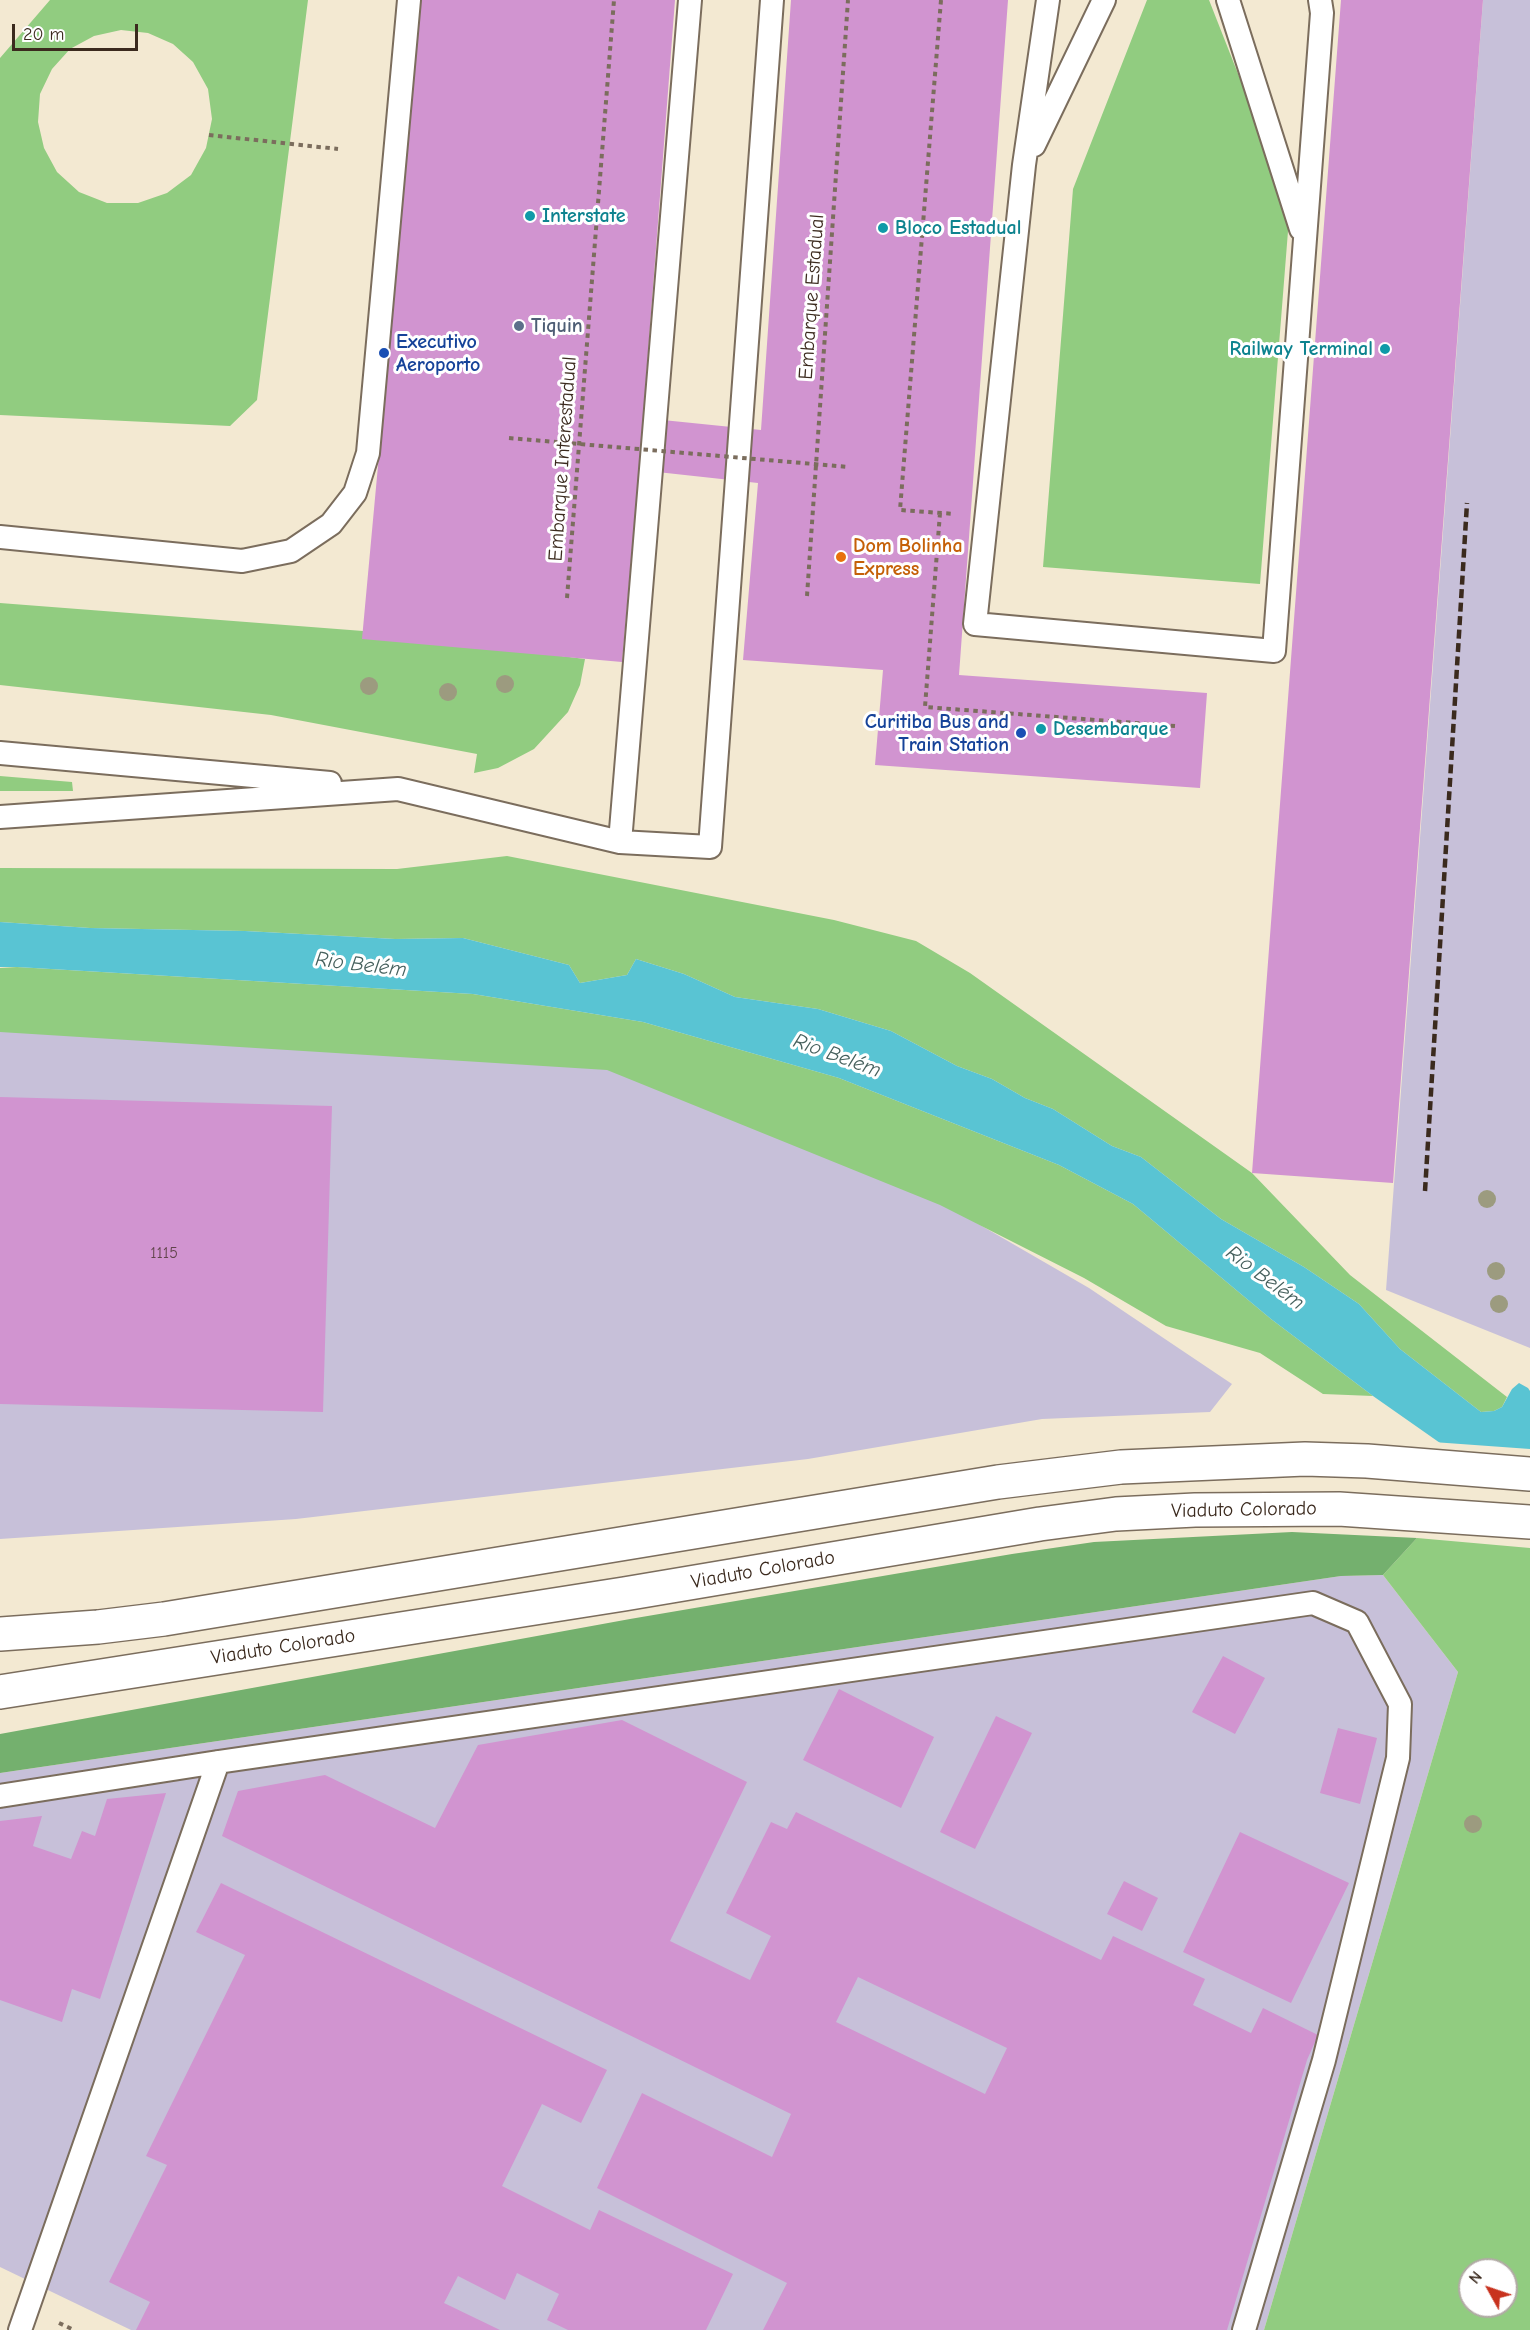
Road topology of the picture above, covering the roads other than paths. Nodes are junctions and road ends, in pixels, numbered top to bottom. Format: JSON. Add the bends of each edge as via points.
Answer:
{"nodes":[{"id":1,"x":409,"y":0,"type":"edge"},
{"id":2,"x":690,"y":0,"type":"edge"},
{"id":3,"x":772,"y":0,"type":"edge"},
{"id":4,"x":1048,"y":0,"type":"edge"},
{"id":5,"x":1104,"y":0,"type":"edge"},
{"id":6,"x":1228,"y":0,"type":"edge"},
{"id":7,"x":1320,"y":0,"type":"edge"},
{"id":8,"x":1024,"y":165,"type":"junction"},
{"id":9,"x":1304,"y":239,"type":"junction"},
{"id":10,"x":0,"y":537,"type":"edge"},
{"id":11,"x":0,"y":753,"type":"edge"},
{"id":12,"x":398,"y":789,"type":"junction"},
{"id":13,"x":0,"y":817,"type":"edge"},
{"id":14,"x":620,"y":842,"type":"junction"},
{"id":15,"x":1530,"y":1474,"type":"edge"},
{"id":16,"x":1530,"y":1522,"type":"edge"},
{"id":17,"x":0,"y":1634,"type":"edge"},
{"id":18,"x":0,"y":1692,"type":"edge"},
{"id":19,"x":218,"y":1762,"type":"junction"},
{"id":20,"x":0,"y":1796,"type":"edge"},
{"id":21,"x":20,"y":2330,"type":"edge"},
{"id":22,"x":1244,"y":2330,"type":"edge"}],
"edges":[{"from":1,"to":10,"type":"lane","via":[[368,453],[355,493],[331,524],[291,551],[242,561]]},
{"from":2,"to":14,"type":"lane"},
{"from":3,"to":14,"type":"lane","via":[[710,847]]},
{"from":4,"to":8,"type":"lane"},
{"from":5,"to":8,"type":"lane"},
{"from":6,"to":9,"type":"lane"},
{"from":7,"to":9,"type":"lane"},
{"from":8,"to":9,"type":"lane","via":[[975,624],[1274,651]]},
{"from":11,"to":12,"type":"lane"},
{"from":12,"to":13,"type":"lane"},
{"from":12,"to":14,"type":"lane"},
{"from":15,"to":17,"type":"main road","via":[[1305,1459],[1121,1467],[998,1482],[164,1619]]},
{"from":16,"to":18,"type":"main road","name":"Viaduto Colorado","via":[[1339,1509],[1116,1514]]},
{"from":19,"to":20,"type":"lane"},
{"from":19,"to":21,"type":"lane"},
{"from":19,"to":22,"type":"lane","via":[[1313,1603],[1357,1623],[1400,1704],[1398,1758],[1324,2060]]}]}
